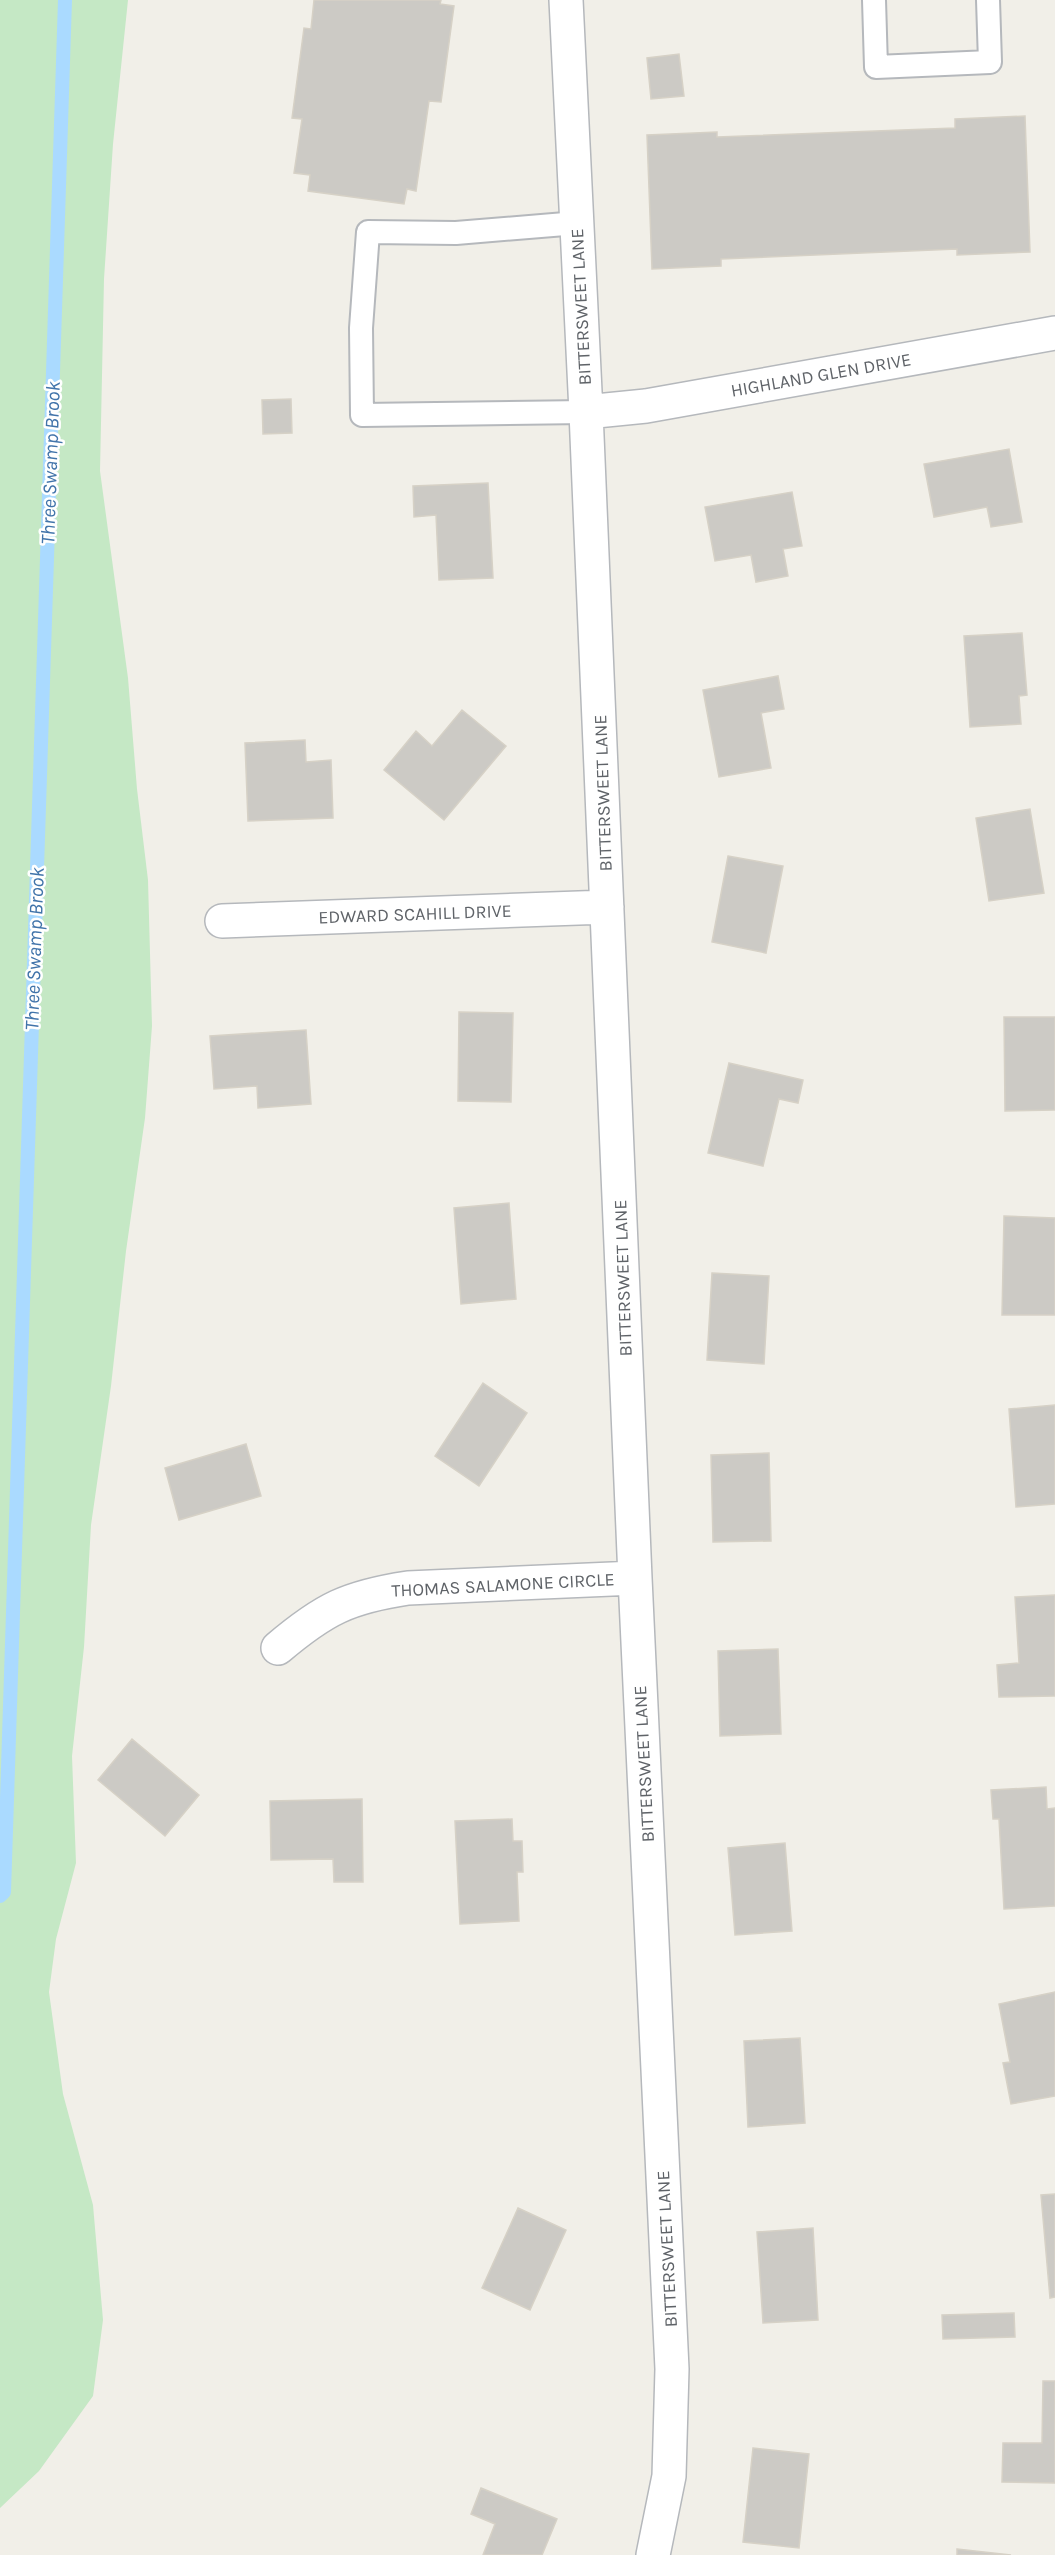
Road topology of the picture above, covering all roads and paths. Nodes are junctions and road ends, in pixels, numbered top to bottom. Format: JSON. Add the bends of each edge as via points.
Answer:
{"nodes":[{"id":1,"x":566,"y":0,"type":"edge"},
{"id":2,"x":874,"y":0,"type":"edge"},
{"id":3,"x":988,"y":0,"type":"edge"},
{"id":4,"x":577,"y":223,"type":"junction"},
{"id":5,"x":1055,"y":333,"type":"edge"},
{"id":6,"x":586,"y":412,"type":"junction"},
{"id":7,"x":608,"y":907,"type":"junction"},
{"id":8,"x":222,"y":921,"type":"dead end"},
{"id":9,"x":635,"y":1578,"type":"junction"},
{"id":10,"x":278,"y":1648,"type":"dead end"},
{"id":11,"x":653,"y":2555,"type":"edge"}],
"edges":[{"from":1,"to":4,"type":"street","name":"BITTERSWEET LANE"},
{"from":2,"to":3,"type":"lane","via":[[876,67],[990,62]]},
{"from":4,"to":6,"type":"street","name":"BITTERSWEET LANE"},
{"from":4,"to":6,"type":"lane","via":[[456,233],[368,232],[361,328],[362,415]]},
{"from":5,"to":6,"type":"street","name":"HIGHLAND GLEN DRIVE","via":[[646,406]]},
{"from":6,"to":7,"type":"street","name":"BITTERSWEET LANE"},
{"from":7,"to":8,"type":"street","name":"EDWARD SCAHILL DRIVE"},
{"from":7,"to":9,"type":"street","name":"BITTERSWEET LANE"},
{"from":9,"to":10,"type":"street","name":"THOMAS SALAMONE CIRCLE","via":[[408,1588],[379,1593],[325,1612]]},
{"from":9,"to":11,"type":"street","name":"BITTERSWEET LANE","via":[[672,2369],[669,2476]]}]}
